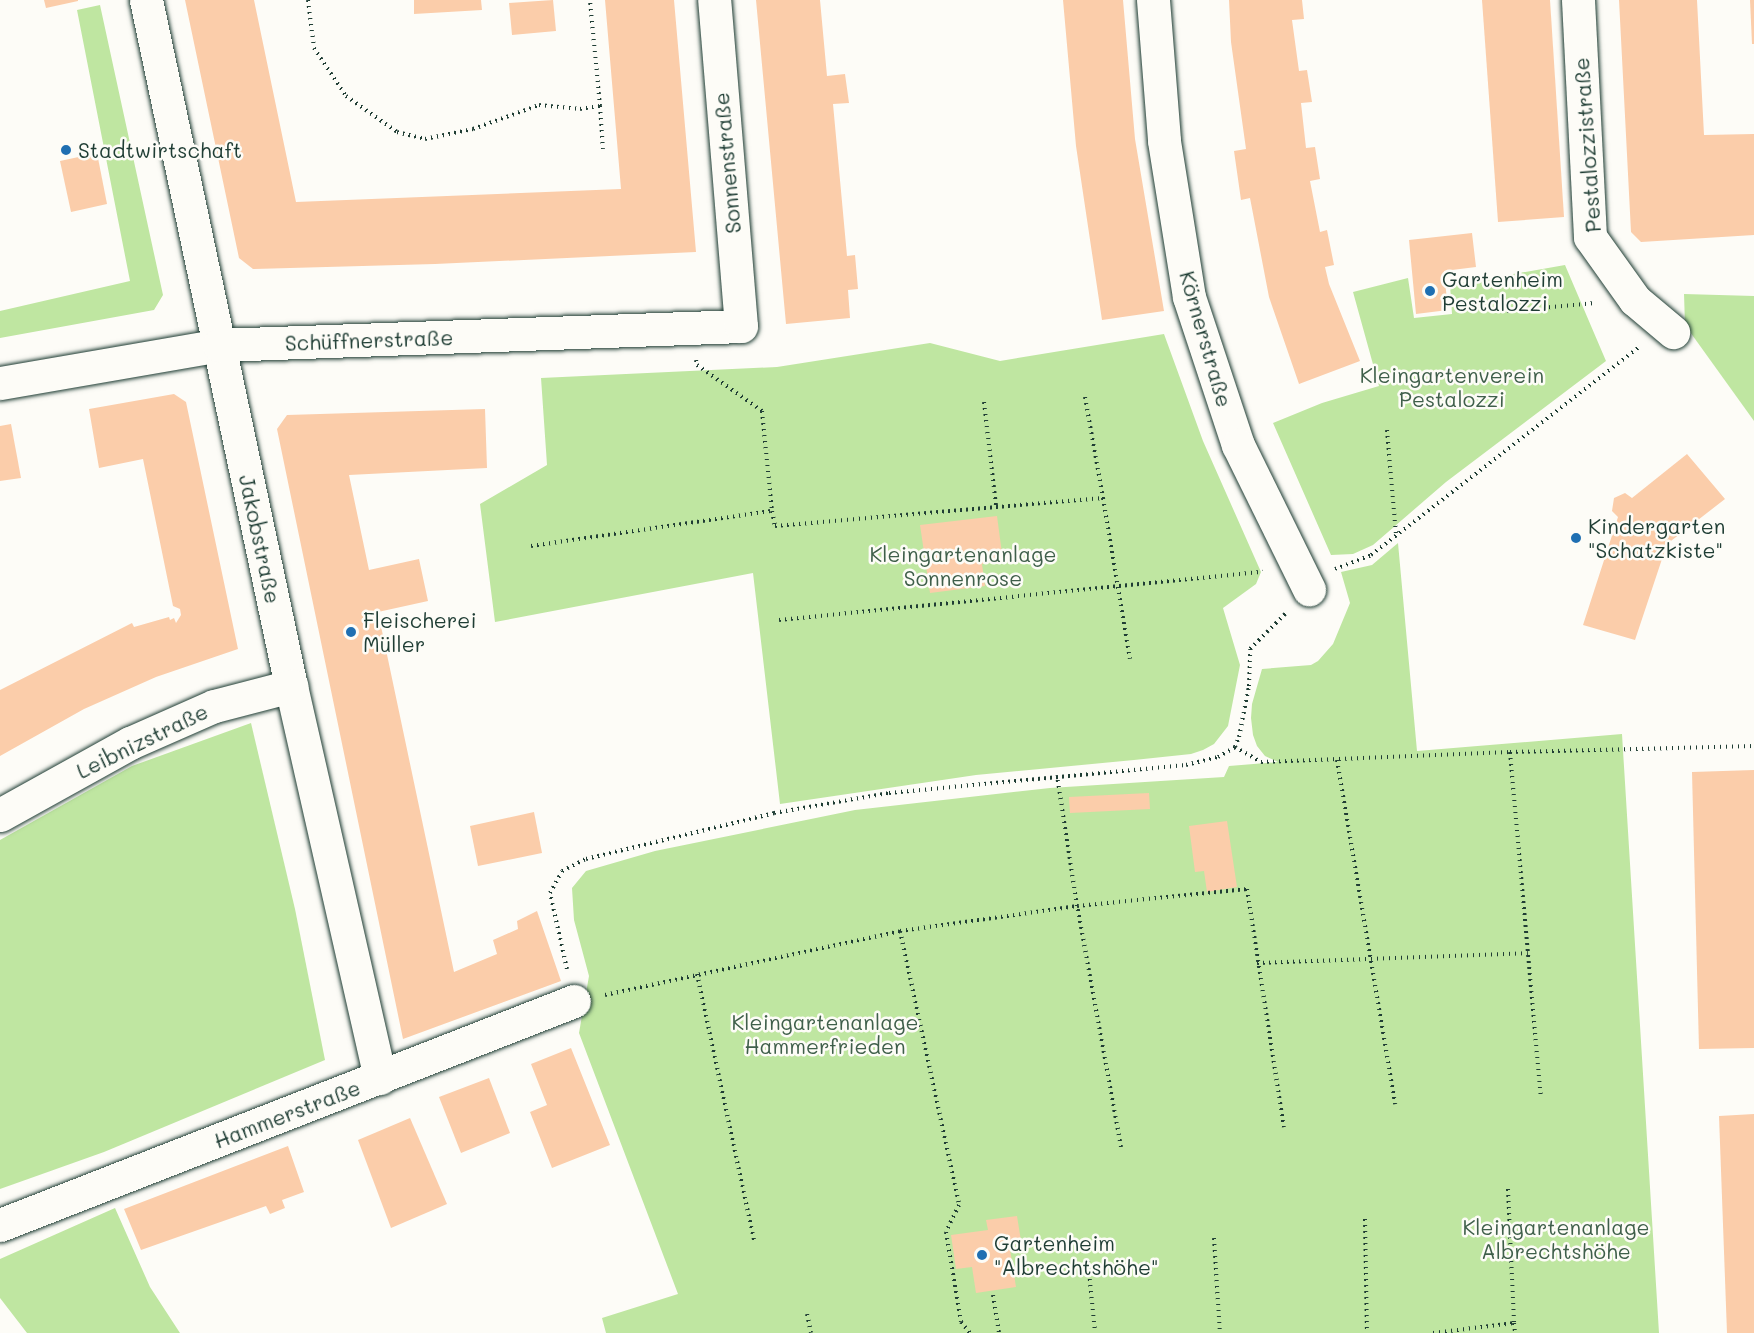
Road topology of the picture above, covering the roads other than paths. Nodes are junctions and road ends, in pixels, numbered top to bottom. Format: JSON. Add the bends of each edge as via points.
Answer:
{"nodes":[{"id":1,"x":146,"y":0,"type":"edge"},
{"id":2,"x":714,"y":0,"type":"edge"},
{"id":3,"x":1153,"y":0,"type":"edge"},
{"id":4,"x":1578,"y":0,"type":"edge"},
{"id":5,"x":741,"y":326,"type":"joint"},
{"id":6,"x":1670,"y":329,"type":"road end"},
{"id":7,"x":219,"y":345,"type":"junction"},
{"id":8,"x":0,"y":383,"type":"edge"},
{"id":9,"x":1309,"y":589,"type":"road end"},
{"id":10,"x":291,"y":686,"type":"junction"},
{"id":11,"x":0,"y":815,"type":"edge"},
{"id":12,"x":574,"y":1001,"type":"road end"},
{"id":13,"x":380,"y":1078,"type":"junction"},
{"id":14,"x":0,"y":1225,"type":"edge"}],
"edges":[{"from":1,"to":7,"type":"street","name":"Jakobstraße"},
{"from":2,"to":5,"type":"street","name":"Sonnenstraße"},
{"from":3,"to":9,"type":"street","name":"Körnerstraße","via":[[1164,141],[1190,297],[1238,445]]},
{"from":4,"to":6,"type":"street","name":"Pestalozzistraße","via":[[1590,237],[1635,300]]},
{"from":5,"to":7,"type":"street","name":"Schüffnerstraße"},
{"from":7,"to":8,"type":"street","name":"Schüffnerstraße"},
{"from":7,"to":10,"type":"street","name":"Jakobstraße"},
{"from":10,"to":11,"type":"street","name":"Leibnizstraße","via":[[214,706],[130,743]]},
{"from":10,"to":13,"type":"street","name":"Jakobstraße"},
{"from":12,"to":13,"type":"street","name":"Hammerstraße"},
{"from":13,"to":14,"type":"street","name":"Hammerstraße"}]}
